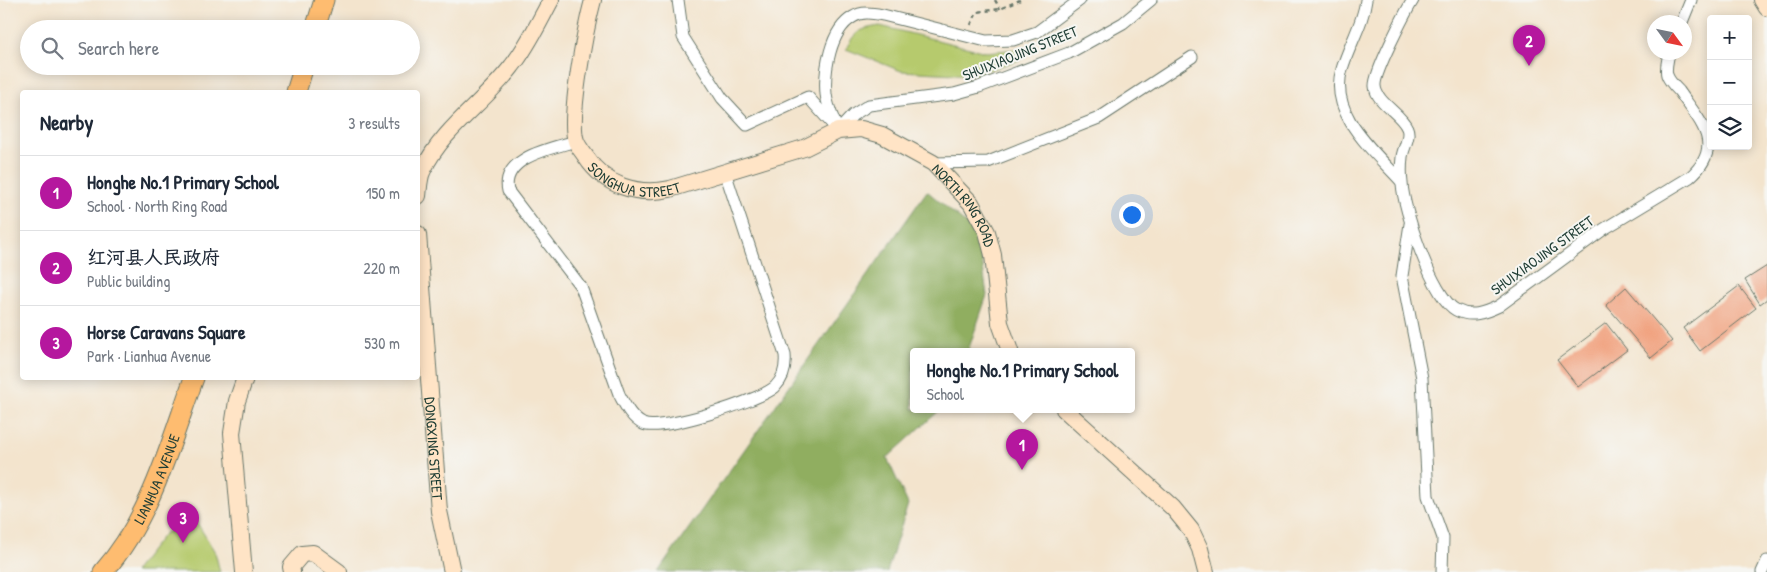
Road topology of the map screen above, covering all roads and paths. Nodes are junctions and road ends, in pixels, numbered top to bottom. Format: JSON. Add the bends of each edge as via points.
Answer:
{"nodes":[{"id":1,"x":324,"y":0,"type":"edge"},
{"id":2,"x":551,"y":0,"type":"edge"},
{"id":3,"x":593,"y":0,"type":"edge"},
{"id":4,"x":678,"y":0,"type":"edge"},
{"id":5,"x":995,"y":0,"type":"edge"},
{"id":6,"x":1020,"y":0,"type":"edge"},
{"id":7,"x":1080,"y":0,"type":"edge"},
{"id":8,"x":1151,"y":0,"type":"edge"},
{"id":9,"x":1366,"y":0,"type":"edge"},
{"id":10,"x":1413,"y":0,"type":"edge"},
{"id":11,"x":1691,"y":0,"type":"edge"},
{"id":12,"x":1762,"y":0,"type":"edge"},
{"id":13,"x":1767,"y":8,"type":"edge"},
{"id":14,"x":1000,"y":9,"type":"junction"},
{"id":15,"x":1685,"y":15,"type":"edge"},
{"id":16,"x":318,"y":20,"type":"edge"},
{"id":17,"x":967,"y":36,"type":"junction"},
{"id":18,"x":1192,"y":57,"type":"dead end"},
{"id":19,"x":1668,"y":60,"type":"edge"},
{"id":20,"x":301,"y":75,"type":"edge"},
{"id":21,"x":297,"y":90,"type":"edge"},
{"id":22,"x":838,"y":131,"type":"junction"},
{"id":23,"x":576,"y":141,"type":"junction"},
{"id":24,"x":933,"y":163,"type":"junction"},
{"id":25,"x":725,"y":172,"type":"junction"},
{"id":26,"x":1401,"y":181,"type":"junction"},
{"id":27,"x":420,"y":184,"type":"edge"},
{"id":28,"x":1410,"y":222,"type":"junction"},
{"id":29,"x":420,"y":262,"type":"edge"},
{"id":30,"x":1009,"y":348,"type":"edge"},
{"id":31,"x":193,"y":380,"type":"edge"},
{"id":32,"x":244,"y":380,"type":"edge"},
{"id":33,"x":1068,"y":413,"type":"edge"},
{"id":34,"x":1767,"y":561,"type":"edge"},
{"id":35,"x":103,"y":572,"type":"edge"},
{"id":36,"x":244,"y":572,"type":"edge"},
{"id":37,"x":292,"y":572,"type":"edge"},
{"id":38,"x":339,"y":572,"type":"edge"},
{"id":39,"x":452,"y":572,"type":"edge"},
{"id":40,"x":1206,"y":572,"type":"edge"},
{"id":41,"x":1442,"y":572,"type":"edge"},
{"id":42,"x":1762,"y":572,"type":"edge"}],
"edges":[{"from":1,"to":16,"type":"main road"},
{"from":2,"to":27,"type":"street","via":[[512,67],[436,149],[422,171]]},
{"from":3,"to":23,"type":"street","name":"SONGHUA STREET","via":[[575,105]]},
{"from":4,"to":22,"type":"street","via":[[683,36],[722,98],[746,125],[808,97]]},
{"from":5,"to":14,"type":"path"},
{"from":6,"to":14,"type":"path"},
{"from":7,"to":17,"type":"street","via":[[1037,32],[1013,40],[986,41]]},
{"from":8,"to":22,"type":"street","name":"SHUIXIAOJING STREET","via":[[1123,23],[1069,53],[954,94],[869,104]]},
{"from":9,"to":26,"type":"street","via":[[1342,69],[1339,96],[1352,127]]},
{"from":10,"to":26,"type":"street","name":"SHUIXIAOJING STREET","via":[[1377,73],[1375,87],[1407,127]]},
{"from":11,"to":15,"type":"street"},
{"from":12,"to":13,"type":"street"},
{"from":14,"to":17,"type":"path","via":[[977,12]]},
{"from":17,"to":22,"type":"street","via":[[866,12],[852,17],[835,37],[826,71],[826,96]]},
{"from":18,"to":24,"type":"street","via":[[1100,118],[988,162]]},
{"from":19,"to":28,"type":"street","name":"SHUIXIAOJING STREET","via":[[1668,76],[1709,137],[1702,167],[1604,229],[1499,306],[1469,315],[1455,310],[1446,302]]},
{"from":20,"to":21,"type":"main road"},
{"from":22,"to":24,"type":"street","name":"NORTH RING ROAD","via":[[860,129],[882,135]]},
{"from":22,"to":25,"type":"street","name":"SONGHUA STREET","via":[[804,148]]},
{"from":23,"to":25,"type":"street","name":"SONGHUA STREET","via":[[604,177],[637,191],[653,193]]},
{"from":23,"to":25,"type":"street","via":[[531,155],[520,162],[506,184],[508,191],[581,287],[628,410],[635,419],[654,427],[734,407],[767,393],[776,386],[786,366]]},
{"from":24,"to":30,"type":"street","name":"NORTH RING ROAD","via":[[971,203],[987,232],[993,255],[1000,323]]},
{"from":26,"to":28,"type":"street","name":"SHUIXIAOJING STREET"},
{"from":28,"to":41,"type":"street","via":[[1402,276],[1422,378],[1428,496],[1443,538]]},
{"from":29,"to":39,"type":"street","name":"DONGXING STREET","via":[[438,511]]},
{"from":31,"to":35,"type":"main road","name":"LIANHUA AVENUE","via":[[163,465],[134,532]]},
{"from":32,"to":36,"type":"street","via":[[232,433]]},
{"from":33,"to":40,"type":"street","via":[[1173,508],[1191,530]]},
{"from":34,"to":42,"type":"street"},
{"from":37,"to":38,"type":"street","via":[[302,554],[314,553]]}]}
